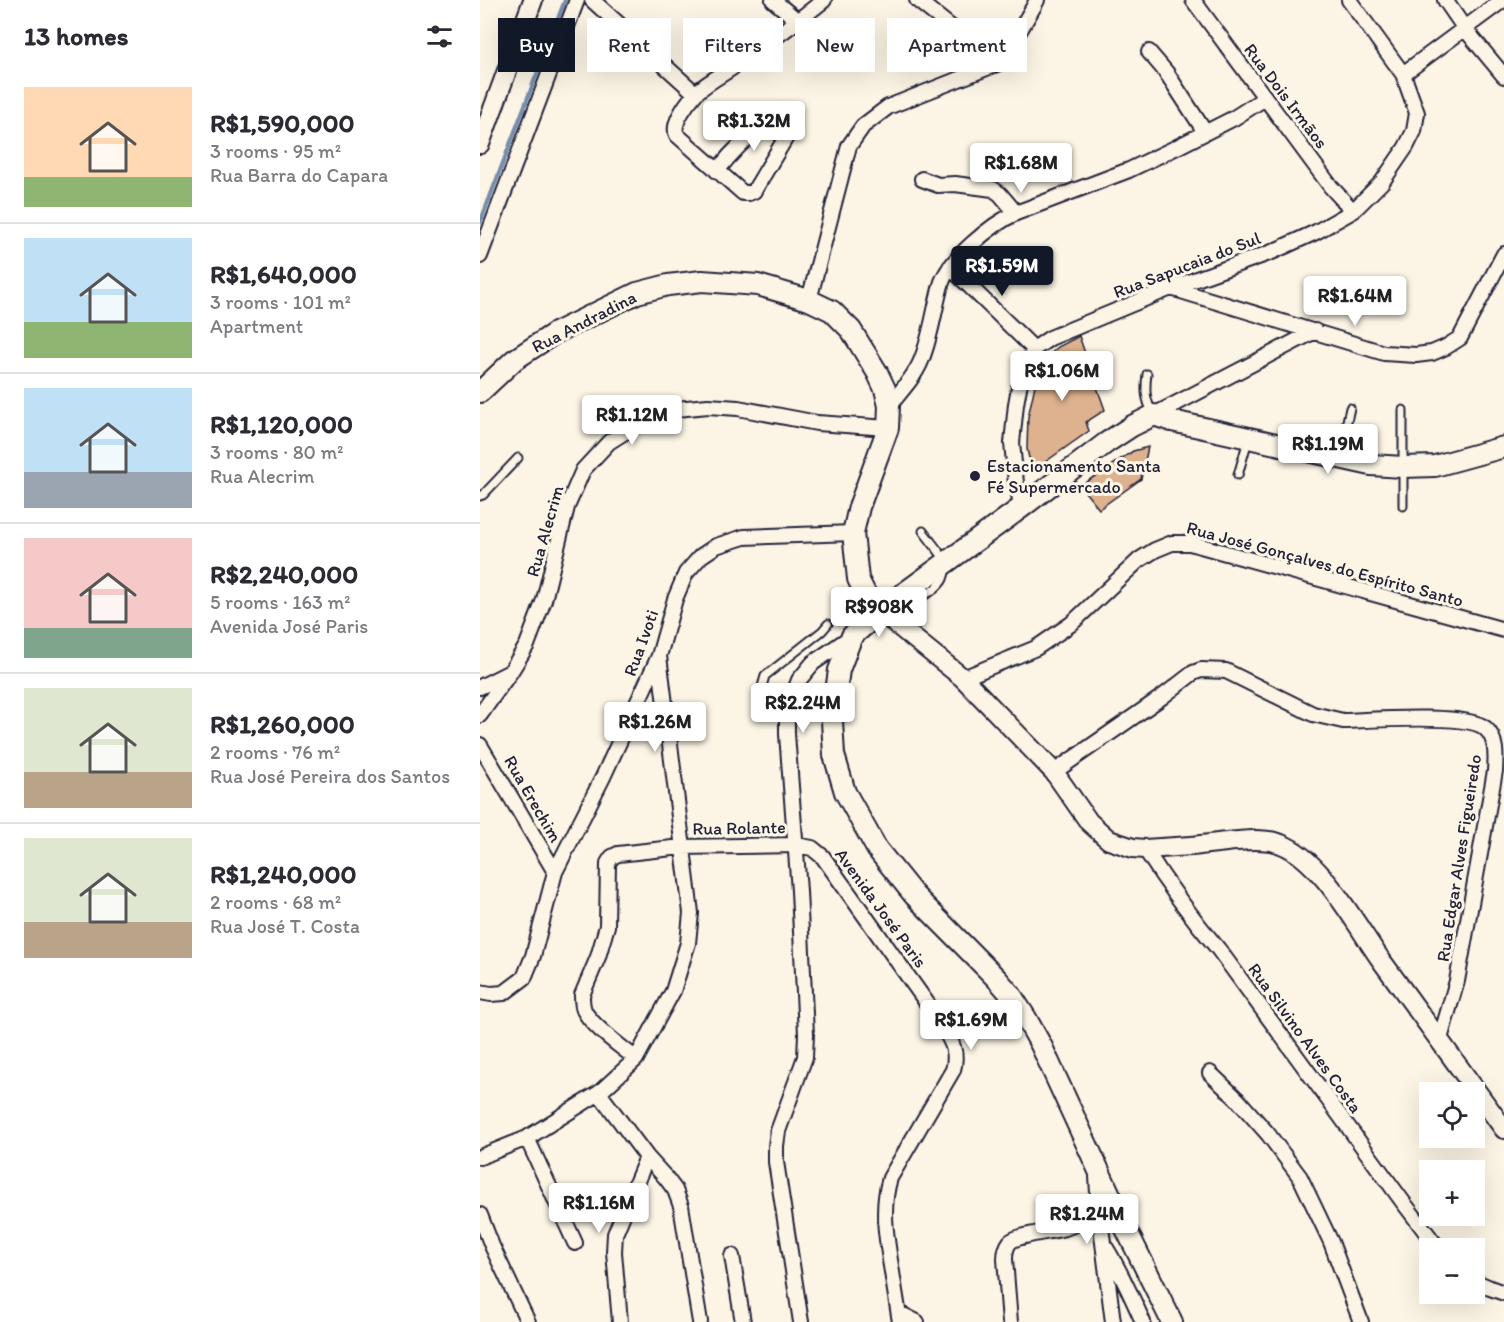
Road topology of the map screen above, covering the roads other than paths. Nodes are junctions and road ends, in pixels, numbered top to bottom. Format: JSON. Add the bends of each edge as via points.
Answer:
{"nodes":[{"id":1,"x":532,"y":0,"type":"edge"},
{"id":2,"x":577,"y":0,"type":"edge"},
{"id":3,"x":592,"y":0,"type":"edge"},
{"id":4,"x":773,"y":0,"type":"edge"},
{"id":5,"x":824,"y":0,"type":"edge"},
{"id":6,"x":917,"y":0,"type":"edge"},
{"id":7,"x":1037,"y":0,"type":"edge"},
{"id":8,"x":1192,"y":0,"type":"edge"},
{"id":9,"x":1349,"y":0,"type":"edge"},
{"id":10,"x":1445,"y":0,"type":"edge"},
{"id":11,"x":1503,"y":0,"type":"edge"},
{"id":12,"x":795,"y":18,"type":"edge"},
{"id":13,"x":802,"y":18,"type":"edge"},
{"id":14,"x":940,"y":18,"type":"edge"},
{"id":15,"x":1027,"y":19,"type":"edge"},
{"id":16,"x":795,"y":23,"type":"edge"},
{"id":17,"x":1465,"y":28,"type":"junction"},
{"id":18,"x":1149,"y":52,"type":"dead end"},
{"id":19,"x":977,"y":72,"type":"edge"},
{"id":20,"x":1403,"y":74,"type":"junction"},
{"id":21,"x":1504,"y":76,"type":"edge"},
{"id":22,"x":695,"y":93,"type":"junction"},
{"id":23,"x":1265,"y":98,"type":"junction"},
{"id":24,"x":775,"y":116,"type":"dead end"},
{"id":25,"x":791,"y":129,"type":"dead end"},
{"id":26,"x":1205,"y":132,"type":"junction"},
{"id":27,"x":480,"y":144,"type":"edge"},
{"id":28,"x":717,"y":171,"type":"junction"},
{"id":29,"x":922,"y":179,"type":"dead end"},
{"id":30,"x":1353,"y":211,"type":"junction"},
{"id":31,"x":1016,"y":213,"type":"junction"},
{"id":32,"x":1504,"y":254,"type":"edge"},
{"id":33,"x":480,"y":256,"type":"edge"},
{"id":34,"x":950,"y":267,"type":"junction"},
{"id":35,"x":1171,"y":288,"type":"junction"},
{"id":36,"x":809,"y":300,"type":"junction"},
{"id":37,"x":1315,"y":331,"type":"junction"},
{"id":38,"x":1034,"y":349,"type":"junction"},
{"id":39,"x":1147,"y":374,"type":"dead end"},
{"id":40,"x":480,"y":392,"type":"edge"},
{"id":41,"x":889,"y":406,"type":"junction"},
{"id":42,"x":1350,"y":408,"type":"dead end"},
{"id":43,"x":1403,"y":410,"type":"dead end"},
{"id":44,"x":1154,"y":415,"type":"junction"},
{"id":45,"x":888,"y":428,"type":"junction"},
{"id":46,"x":1248,"y":438,"type":"junction"},
{"id":47,"x":1504,"y":447,"type":"edge"},
{"id":48,"x":518,"y":458,"type":"dead end"},
{"id":49,"x":1339,"y":458,"type":"junction"},
{"id":50,"x":1403,"y":467,"type":"junction"},
{"id":51,"x":1238,"y":475,"type":"dead end"},
{"id":52,"x":480,"y":496,"type":"edge"},
{"id":53,"x":1403,"y":506,"type":"dead end"},
{"id":54,"x":1022,"y":507,"type":"junction"},
{"id":55,"x":923,"y":531,"type":"dead end"},
{"id":56,"x":853,"y":533,"type":"junction"},
{"id":57,"x":947,"y":562,"type":"junction"},
{"id":58,"x":881,"y":612,"type":"junction"},
{"id":59,"x":828,"y":624,"type":"dead end"},
{"id":60,"x":1504,"y":630,"type":"edge"},
{"id":61,"x":852,"y":636,"type":"junction"},
{"id":62,"x":659,"y":656,"type":"junction"},
{"id":63,"x":512,"y":671,"type":"junction"},
{"id":64,"x":963,"y":678,"type":"junction"},
{"id":65,"x":480,"y":687,"type":"edge"},
{"id":66,"x":787,"y":712,"type":"junction"},
{"id":67,"x":480,"y":716,"type":"edge"},
{"id":68,"x":480,"y":745,"type":"edge"},
{"id":69,"x":1054,"y":772,"type":"junction"},
{"id":70,"x":796,"y":845,"type":"junction"},
{"id":71,"x":682,"y":847,"type":"junction"},
{"id":72,"x":1145,"y":849,"type":"junction"},
{"id":73,"x":555,"y":872,"type":"junction"},
{"id":74,"x":480,"y":992,"type":"edge"},
{"id":75,"x":1440,"y":1039,"type":"junction"},
{"id":76,"x":636,"y":1059,"type":"junction"},
{"id":77,"x":1210,"y":1073,"type":"dead end"},
{"id":78,"x":599,"y":1093,"type":"junction"},
{"id":79,"x":1504,"y":1129,"type":"edge"},
{"id":80,"x":527,"y":1138,"type":"junction"},
{"id":81,"x":647,"y":1157,"type":"junction"},
{"id":82,"x":480,"y":1158,"type":"edge"},
{"id":83,"x":1096,"y":1165,"type":"junction"},
{"id":84,"x":1099,"y":1211,"type":"junction"},
{"id":85,"x":480,"y":1215,"type":"edge"},
{"id":86,"x":1431,"y":1238,"type":"edge"},
{"id":87,"x":575,"y":1243,"type":"dead end"},
{"id":88,"x":1103,"y":1244,"type":"junction"},
{"id":89,"x":486,"y":1247,"type":"edge"},
{"id":90,"x":732,"y":1256,"type":"dead end"},
{"id":91,"x":1485,"y":1286,"type":"edge"},
{"id":92,"x":1504,"y":1293,"type":"edge"},
{"id":93,"x":899,"y":1317,"type":"edge"},
{"id":94,"x":528,"y":1322,"type":"edge"},
{"id":95,"x":620,"y":1322,"type":"edge"},
{"id":96,"x":700,"y":1322,"type":"edge"},
{"id":97,"x":743,"y":1322,"type":"edge"},
{"id":98,"x":801,"y":1322,"type":"edge"},
{"id":99,"x":917,"y":1322,"type":"edge"},
{"id":100,"x":1010,"y":1322,"type":"edge"},
{"id":101,"x":1113,"y":1322,"type":"edge"},
{"id":102,"x":1143,"y":1322,"type":"edge"},
{"id":103,"x":1172,"y":1322,"type":"edge"},
{"id":104,"x":1361,"y":1322,"type":"edge"}],
"edges":[{"from":1,"to":27,"type":"street"},
{"from":2,"to":33,"type":"street"},
{"from":3,"to":22,"type":"street"},
{"from":4,"to":12,"type":"street"},
{"from":5,"to":13,"type":"street"},
{"from":6,"to":14,"type":"street"},
{"from":7,"to":15,"type":"street"},
{"from":8,"to":23,"type":"street","name":"Rua Dois Irmãos"},
{"from":9,"to":20,"type":"street","name":"Rua Sapucaia do Sul"},
{"from":10,"to":17,"type":"street"},
{"from":11,"to":17,"type":"street"},
{"from":16,"to":22,"type":"street"},
{"from":17,"to":20,"type":"street"},
{"from":17,"to":21,"type":"street"},
{"from":18,"to":26,"type":"street"},
{"from":19,"to":36,"type":"street","via":[[888,107],[863,126],[849,146]]},
{"from":20,"to":30,"type":"street","name":"Rua Sapucaia do Sul","via":[[1417,113],[1414,131],[1382,182]]},
{"from":22,"to":28,"type":"street","via":[[678,119],[675,132]]},
{"from":23,"to":26,"type":"street"},
{"from":23,"to":30,"type":"street","name":"Rua Dois Irmãos"},
{"from":24,"to":28,"type":"street","via":[[742,142]]},
{"from":25,"to":28,"type":"street","via":[[749,194],[742,193]]},
{"from":26,"to":31,"type":"street","via":[[1129,170]]},
{"from":29,"to":31,"type":"street","via":[[993,189]]},
{"from":30,"to":35,"type":"street","name":"Rua Sapucaia do Sul","via":[[1272,252]]},
{"from":31,"to":34,"type":"street","via":[[990,228]]},
{"from":32,"to":37,"type":"street","via":[[1460,338],[1432,353],[1384,353]]},
{"from":34,"to":38,"type":"street"},
{"from":34,"to":41,"type":"street","via":[[941,283],[922,358]]},
{"from":35,"to":37,"type":"street"},
{"from":35,"to":38,"type":"street","name":"Rua Sapucaia do Sul","via":[[1050,338]]},
{"from":36,"to":40,"type":"main road","name":"Rua Andradina","via":[[758,285],[702,281],[637,293],[555,333],[514,360]]},
{"from":36,"to":41,"type":"main road","name":"Rua Andradina","via":[[832,311],[851,330],[878,372]]},
{"from":37,"to":44,"type":"street"},
{"from":38,"to":54,"type":"street","via":[[1021,377],[1012,443]]},
{"from":39,"to":44,"type":"lane","via":[[1147,403]]},
{"from":41,"to":45,"type":"main road","name":"Rua Andradina"},
{"from":42,"to":49,"type":"lane"},
{"from":43,"to":50,"type":"lane"},
{"from":44,"to":46,"type":"main road"},
{"from":44,"to":54,"type":"main road","via":[[1106,443]]},
{"from":45,"to":56,"type":"main road","name":"Rua Andradina"},
{"from":45,"to":63,"type":"street","name":"Rua Alecrim","via":[[817,423],[708,406],[676,409],[647,418],[609,442],[583,470],[567,507],[544,600]]},
{"from":46,"to":49,"type":"main road"},
{"from":46,"to":51,"type":"lane"},
{"from":47,"to":50,"type":"main road","via":[[1435,466]]},
{"from":48,"to":52,"type":"lane"},
{"from":49,"to":50,"type":"main road"},
{"from":50,"to":53,"type":"lane"},
{"from":54,"to":57,"type":"main road"},
{"from":55,"to":57,"type":"lane"},
{"from":56,"to":58,"type":"main road","name":"Rua Andradina","via":[[858,579],[868,599]]},
{"from":56,"to":62,"type":"street","name":"Rua Ivoti","via":[[744,537],[716,546],[686,573]]},
{"from":57,"to":58,"type":"main road"},
{"from":58,"to":61,"type":"main road"},
{"from":58,"to":64,"type":"street"},
{"from":59,"to":66,"type":"lane","via":[[765,676],[763,699]]},
{"from":60,"to":64,"type":"street","name":"Rua José Gonçalves do Espírito Santo","via":[[1190,543],[1172,543],[1138,560],[1071,624],[1035,648]]},
{"from":61,"to":66,"type":"street","via":[[813,663],[799,680]]},
{"from":61,"to":83,"type":"main road","via":[[839,670],[832,720],[834,755],[845,792],[877,849],[914,895],[1011,995],[1041,1045]]},
{"from":62,"to":71,"type":"street"},
{"from":62,"to":73,"type":"street","name":"Rua Ivoti"},
{"from":63,"to":65,"type":"street"},
{"from":63,"to":67,"type":"street","name":"Rua Alecrim"},
{"from":64,"to":69,"type":"street"},
{"from":66,"to":70,"type":"street"},
{"from":68,"to":73,"type":"street","name":"Rua Erechim"},
{"from":69,"to":72,"type":"street","via":[[1089,822],[1109,840]]},
{"from":69,"to":75,"type":"street","name":"Rua Edgar Alves Figueiredo","via":[[1201,670],[1227,671],[1326,718],[1454,719],[1486,728],[1494,742],[1495,771],[1457,981]]},
{"from":70,"to":71,"type":"street","name":"Rua Rolante"},
{"from":70,"to":93,"type":"street","name":"Avenida José Paris","via":[[812,848],[824,856],[954,1047],[953,1070],[890,1178],[886,1192],[884,1211]]},
{"from":70,"to":98,"type":"street","via":[[805,1057],[778,1131],[776,1162]]},
{"from":71,"to":76,"type":"street","via":[[691,913],[688,943],[673,991]]},
{"from":71,"to":76,"type":"street","name":"Rua Rolante","via":[[618,854],[608,863],[607,926],[582,1002],[593,1023]]},
{"from":72,"to":75,"type":"street","via":[[1268,841],[1292,849],[1308,860],[1329,885]]},
{"from":72,"to":86,"type":"street","name":"Rua Silvino Alves Costa","via":[[1197,925]]},
{"from":73,"to":74,"type":"street","name":"Rua Ivoti","via":[[524,978],[504,993]]},
{"from":75,"to":79,"type":"street"},
{"from":76,"to":78,"type":"street"},
{"from":77,"to":104,"type":"street","via":[[1268,1134],[1300,1177],[1331,1242]]},
{"from":78,"to":80,"type":"street"},
{"from":78,"to":81,"type":"street"},
{"from":80,"to":82,"type":"street"},
{"from":80,"to":87,"type":"street"},
{"from":81,"to":95,"type":"street","via":[[615,1234]]},
{"from":81,"to":96,"type":"street","via":[[675,1190],[681,1206]]},
{"from":83,"to":84,"type":"street"},
{"from":83,"to":103,"type":"main road"},
{"from":84,"to":88,"type":"street"},
{"from":84,"to":100,"type":"street","via":[[1077,1224],[1009,1243],[1005,1259]]},
{"from":85,"to":89,"type":"street"},
{"from":88,"to":101,"type":"street"},
{"from":88,"to":102,"type":"street"},
{"from":89,"to":94,"type":"street"},
{"from":90,"to":97,"type":"street"},
{"from":91,"to":92,"type":"street"},
{"from":93,"to":99,"type":"street"}]}
